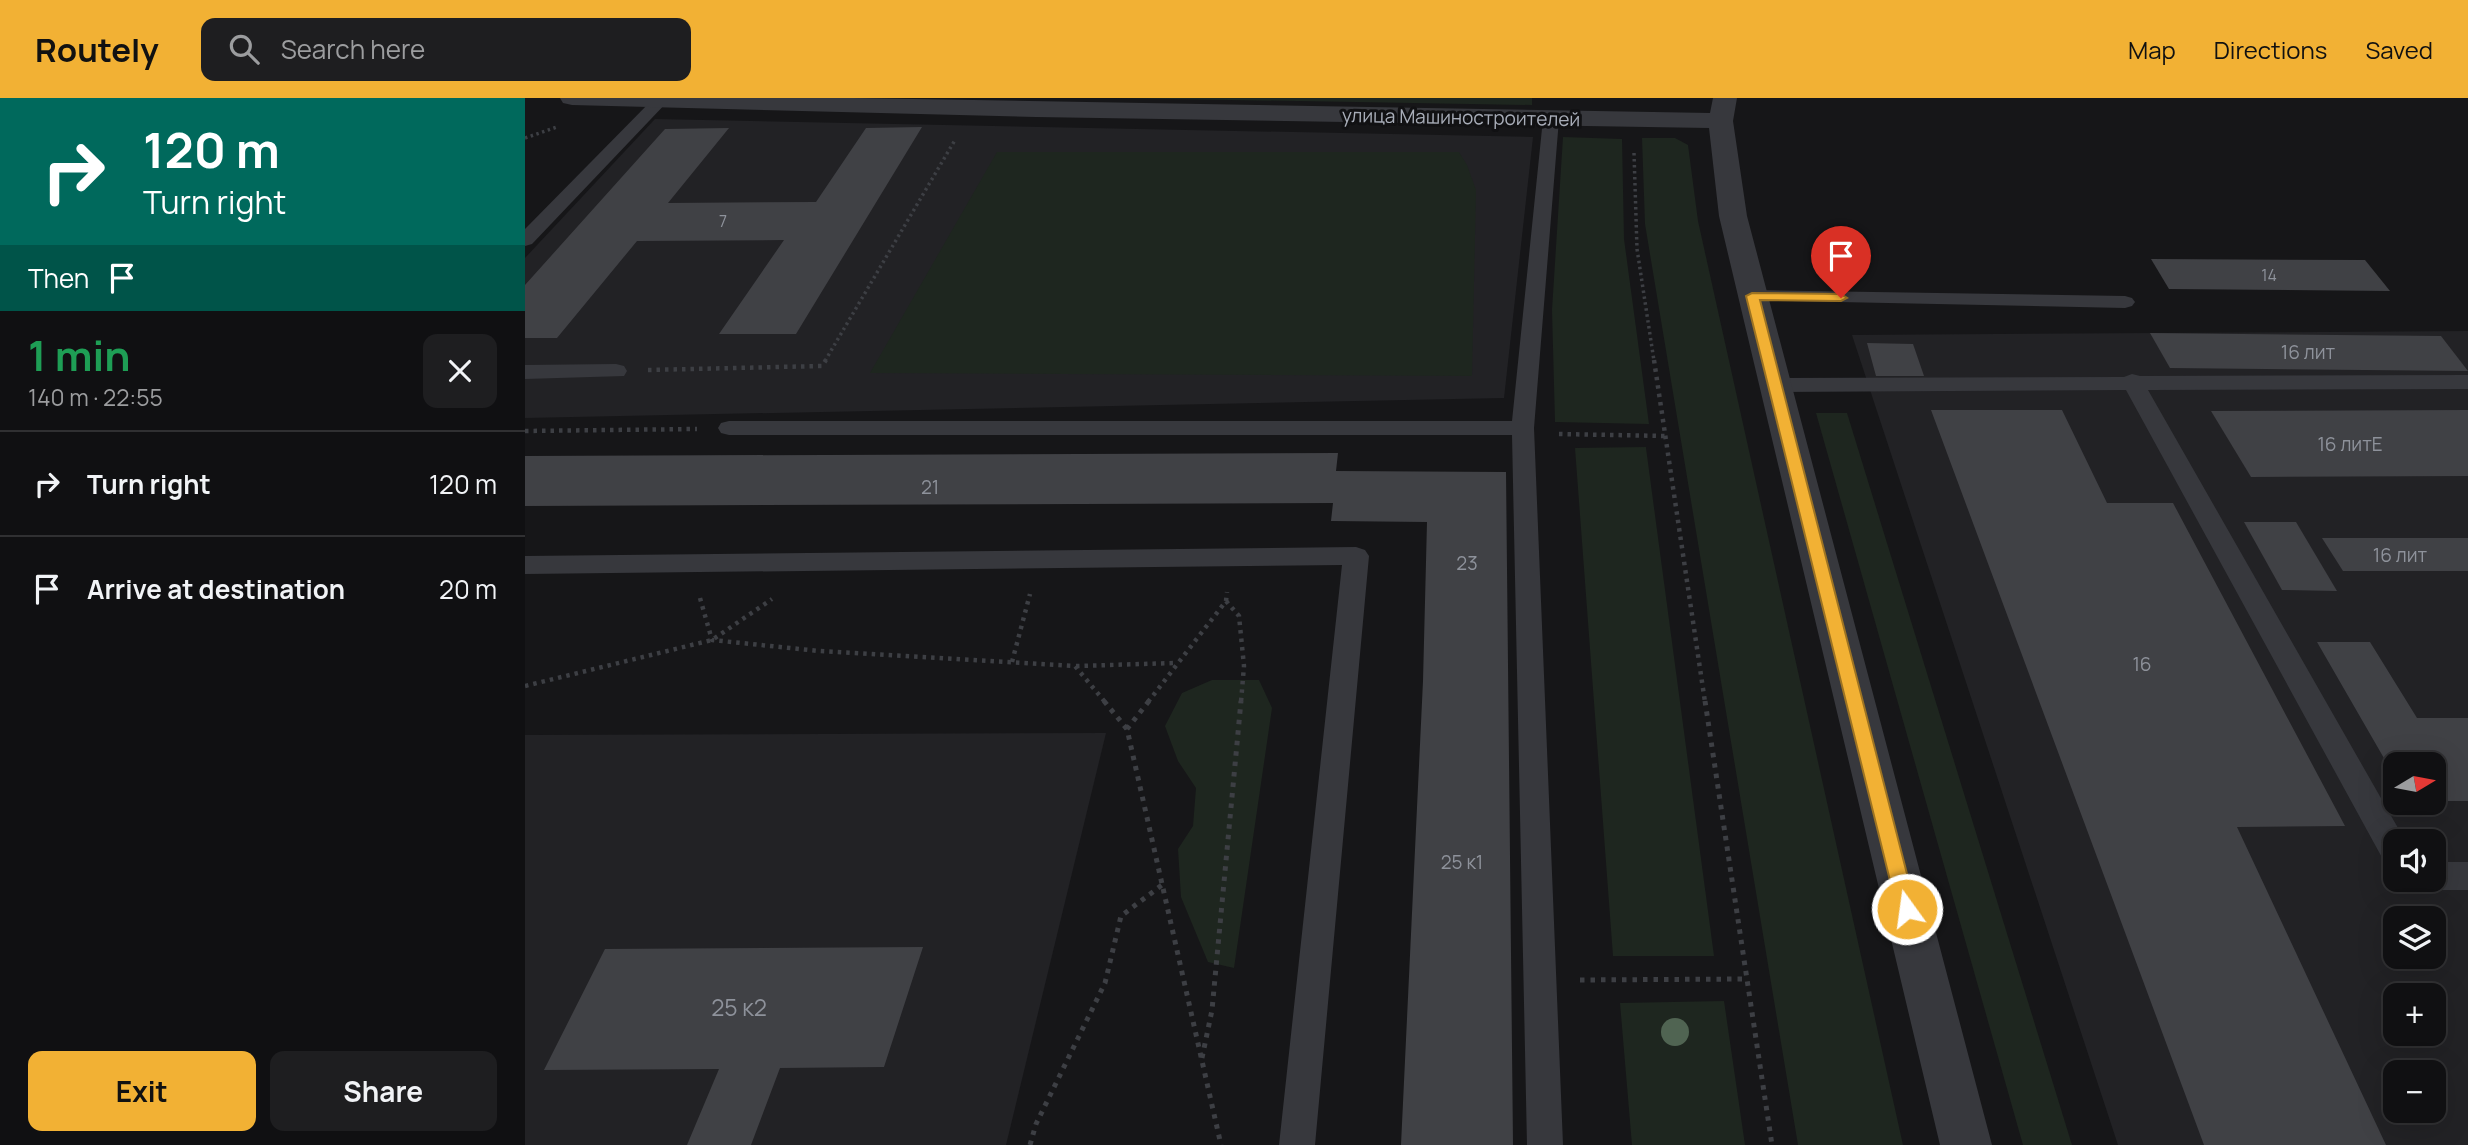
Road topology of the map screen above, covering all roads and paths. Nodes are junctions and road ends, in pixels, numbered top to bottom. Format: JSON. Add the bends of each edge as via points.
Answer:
{"nodes":[{"id":1,"x":572,"y":98,"type":"edge"},
{"id":2,"x":606,"y":98,"type":"edge"},
{"id":3,"x":661,"y":100,"type":"junction"},
{"id":4,"x":1723,"y":110,"type":"edge"},
{"id":5,"x":1551,"y":119,"type":"junction"},
{"id":6,"x":956,"y":138,"type":"dead end"},
{"id":7,"x":1634,"y":147,"type":"dead end"},
{"id":8,"x":525,"y":240,"type":"edge"},
{"id":9,"x":1752,"y":296,"type":"junction"},
{"id":10,"x":2125,"y":302,"type":"dead end"},
{"id":11,"x":616,"y":371,"type":"joint"},
{"id":12,"x":525,"y":372,"type":"edge"},
{"id":13,"x":2132,"y":382,"type":"junction"},
{"id":14,"x":2468,"y":382,"type":"edge"},
{"id":15,"x":1775,"y":385,"type":"junction"},
{"id":16,"x":729,"y":428,"type":"joint"},
{"id":17,"x":525,"y":431,"type":"edge"},
{"id":18,"x":1523,"y":431,"type":"junction"},
{"id":19,"x":1665,"y":436,"type":"junction"},
{"id":20,"x":1230,"y":557,"type":"junction"},
{"id":21,"x":1039,"y":559,"type":"junction"},
{"id":22,"x":827,"y":561,"type":"junction"},
{"id":23,"x":689,"y":562,"type":"junction"},
{"id":24,"x":525,"y":565,"type":"edge"},
{"id":25,"x":1226,"y":601,"type":"junction"},
{"id":26,"x":712,"y":640,"type":"junction"},
{"id":27,"x":1013,"y":662,"type":"junction"},
{"id":28,"x":1177,"y":663,"type":"junction"},
{"id":29,"x":1075,"y":666,"type":"junction"},
{"id":30,"x":525,"y":686,"type":"edge"},
{"id":31,"x":1127,"y":729,"type":"junction"},
{"id":32,"x":2383,"y":830,"type":"edge"},
{"id":33,"x":2446,"y":876,"type":"edge"},
{"id":34,"x":2468,"y":876,"type":"edge"},
{"id":35,"x":1161,"y":885,"type":"junction"},
{"id":36,"x":1747,"y":979,"type":"junction"},
{"id":37,"x":1541,"y":981,"type":"junction"},
{"id":38,"x":1201,"y":1059,"type":"junction"},
{"id":39,"x":1030,"y":1145,"type":"edge"},
{"id":40,"x":1221,"y":1145,"type":"edge"},
{"id":41,"x":1297,"y":1145,"type":"edge"},
{"id":42,"x":1545,"y":1145,"type":"edge"},
{"id":43,"x":1772,"y":1145,"type":"edge"},
{"id":44,"x":1966,"y":1145,"type":"edge"}],
"edges":[{"from":1,"to":2,"type":"street","name":"улица Машиностроителей"},
{"from":2,"to":3,"type":"street","name":"улица Машиностроителей"},
{"from":3,"to":5,"type":"street","name":"улица Машиностроителей"},
{"from":3,"to":8,"type":"lane"},
{"from":4,"to":5,"type":"street","name":"улица Машиностроителей"},
{"from":4,"to":9,"type":"street","via":[[1733,216]]},
{"from":5,"to":18,"type":"lane"},
{"from":6,"to":11,"type":"path","via":[[822,366]]},
{"from":7,"to":19,"type":"path","via":[[1637,249]]},
{"from":9,"to":10,"type":"lane"},
{"from":9,"to":15,"type":"street"},
{"from":11,"to":12,"type":"lane"},
{"from":13,"to":14,"type":"lane"},
{"from":13,"to":15,"type":"lane"},
{"from":13,"to":32,"type":"lane"},
{"from":15,"to":44,"type":"street"},
{"from":16,"to":17,"type":"path"},
{"from":16,"to":18,"type":"lane"},
{"from":18,"to":19,"type":"path"},
{"from":18,"to":37,"type":"lane"},
{"from":19,"to":36,"type":"path"},
{"from":20,"to":21,"type":"lane"},
{"from":20,"to":25,"type":"path"},
{"from":20,"to":41,"type":"lane","via":[[1356,556]]},
{"from":21,"to":22,"type":"lane"},
{"from":21,"to":27,"type":"path"},
{"from":22,"to":23,"type":"lane"},
{"from":22,"to":26,"type":"path"},
{"from":23,"to":24,"type":"lane"},
{"from":23,"to":26,"type":"path"},
{"from":25,"to":28,"type":"path"},
{"from":25,"to":38,"type":"path","via":[[1240,615],[1244,666],[1212,1010]]},
{"from":26,"to":27,"type":"path"},
{"from":26,"to":30,"type":"path"},
{"from":27,"to":29,"type":"path"},
{"from":28,"to":29,"type":"path"},
{"from":28,"to":31,"type":"path"},
{"from":29,"to":31,"type":"path"},
{"from":31,"to":35,"type":"path"},
{"from":33,"to":34,"type":"lane"},
{"from":35,"to":38,"type":"path"},
{"from":35,"to":39,"type":"path","via":[[1121,916],[1104,983]]},
{"from":36,"to":37,"type":"path"},
{"from":36,"to":43,"type":"path"},
{"from":37,"to":42,"type":"lane"},
{"from":38,"to":40,"type":"path"}]}
